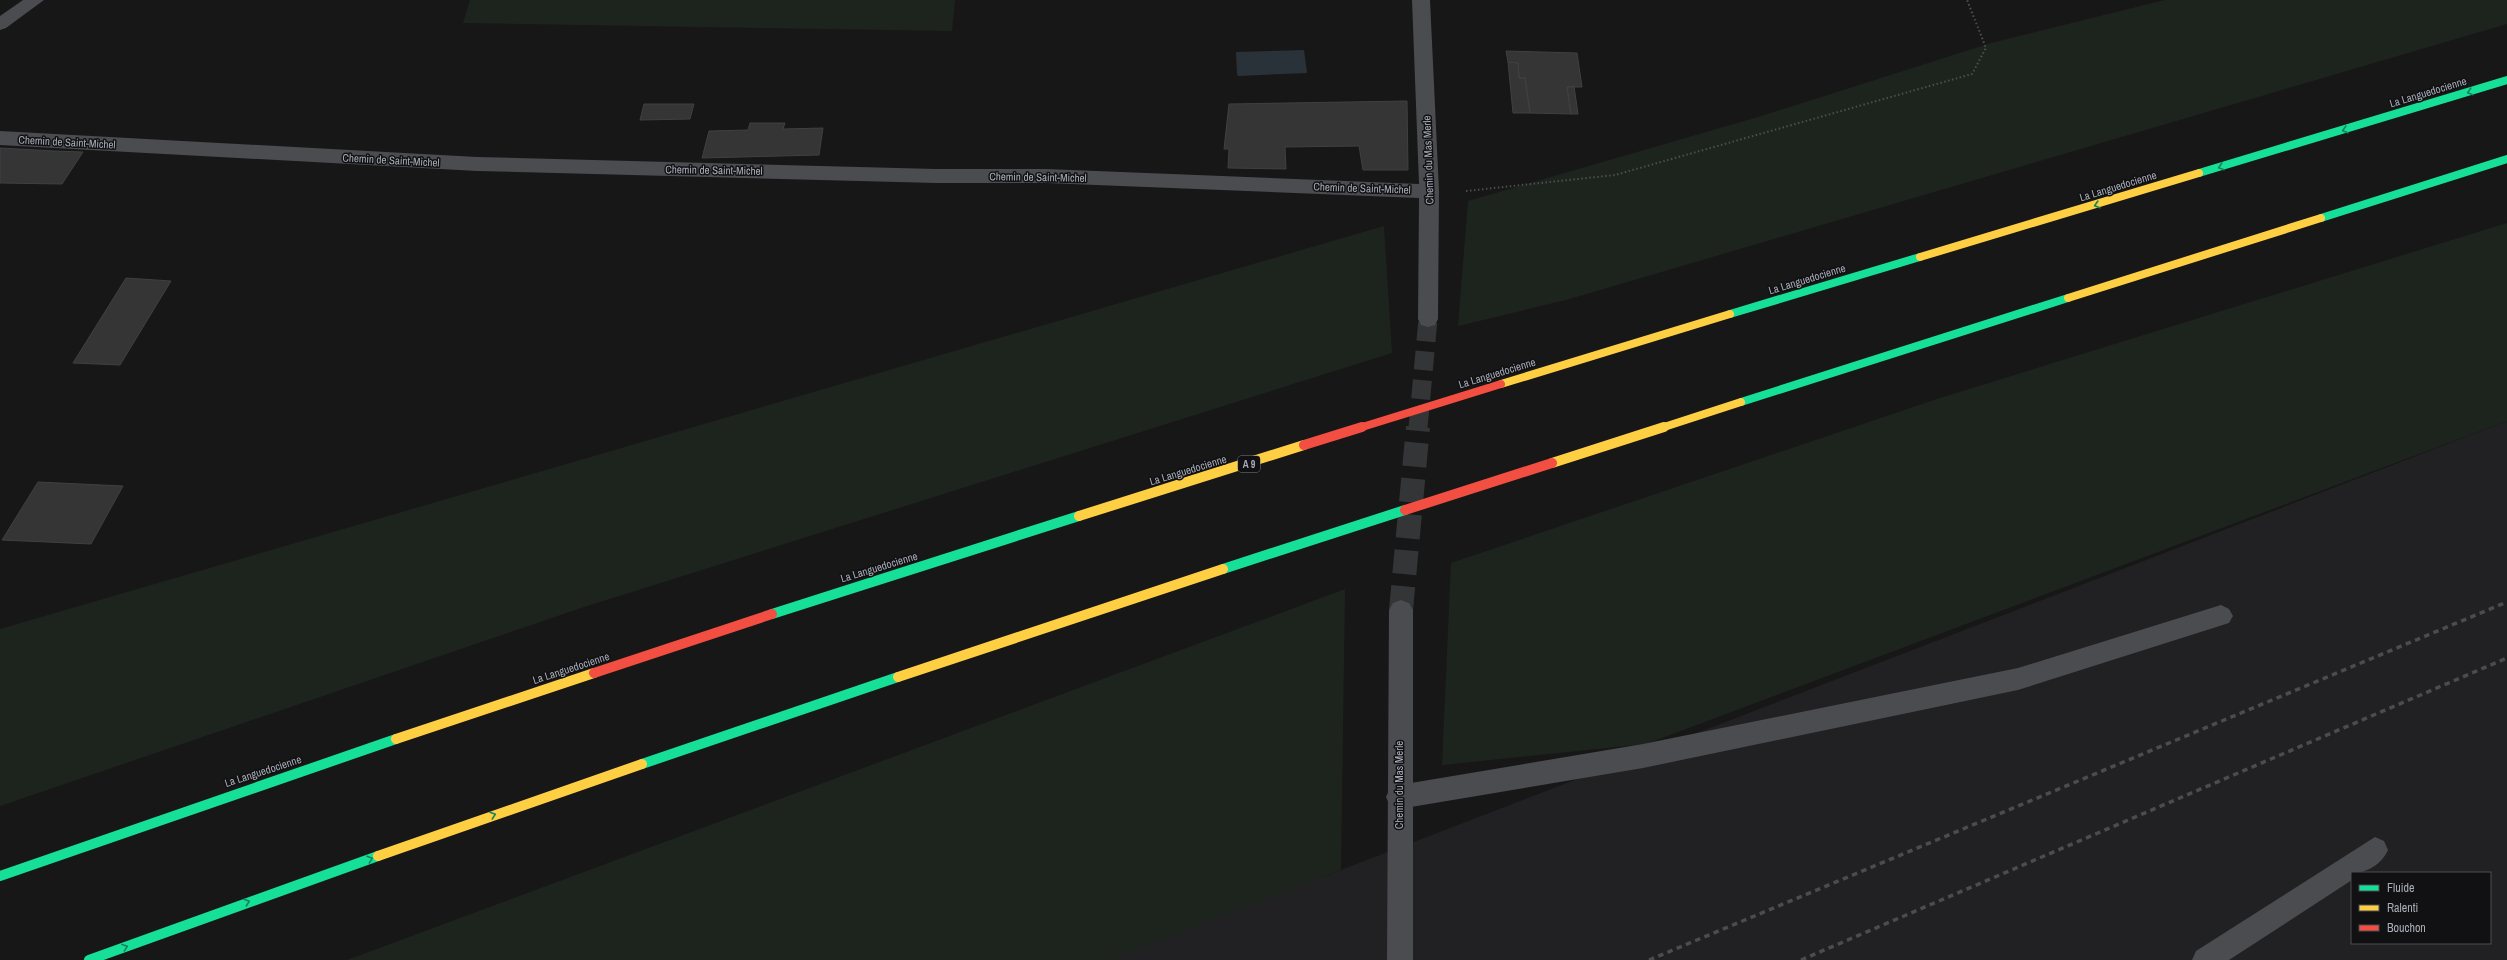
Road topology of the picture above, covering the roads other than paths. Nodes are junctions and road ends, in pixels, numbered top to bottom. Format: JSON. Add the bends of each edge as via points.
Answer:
{"nodes":[{"id":1,"x":35,"y":0,"type":"edge"},
{"id":2,"x":1421,"y":0,"type":"edge"},
{"id":3,"x":0,"y":24,"type":"edge"},
{"id":4,"x":2507,"y":80,"type":"edge"},
{"id":5,"x":0,"y":138,"type":"edge"},
{"id":6,"x":2507,"y":159,"type":"edge"},
{"id":7,"x":1429,"y":191,"type":"junction"},
{"id":8,"x":1428,"y":319,"type":"tunnel mouth"},
{"id":9,"x":1401,"y":610,"type":"tunnel mouth"},
{"id":10,"x":2221,"y":616,"type":"dead end"},
{"id":11,"x":1399,"y":797,"type":"junction"},
{"id":12,"x":2375,"y":850,"type":"dead end"},
{"id":13,"x":0,"y":876,"type":"edge"},
{"id":14,"x":89,"y":960,"type":"edge"},
{"id":15,"x":1400,"y":960,"type":"edge"},
{"id":16,"x":2205,"y":960,"type":"edge"}],
"edges":[{"from":1,"to":3,"type":"street"},
{"from":2,"to":7,"type":"street","name":"Chemin du Mas Merle"},
{"from":4,"to":13,"type":"highway","name":"La Languedocienne","number":"A 9","one_way":true,"via":[[1612,350],[777,612],[219,798]]},
{"from":5,"to":7,"type":"street","name":"Chemin de Saint-Michel","via":[[478,164],[936,176],[1046,176]]},
{"from":14,"to":6,"type":"highway","one_way":true,"via":[[651,759],[989,645]]},
{"from":7,"to":8,"type":"street","name":"Chemin du Mas Merle"},
{"from":9,"to":11,"type":"street","name":"Chemin du Mas Merle"},
{"from":10,"to":11,"type":"street","via":[[2018,679],[1643,756]]},
{"from":11,"to":15,"type":"street","name":"Chemin du Mas Merle"},
{"from":12,"to":16,"type":"street"}]}
